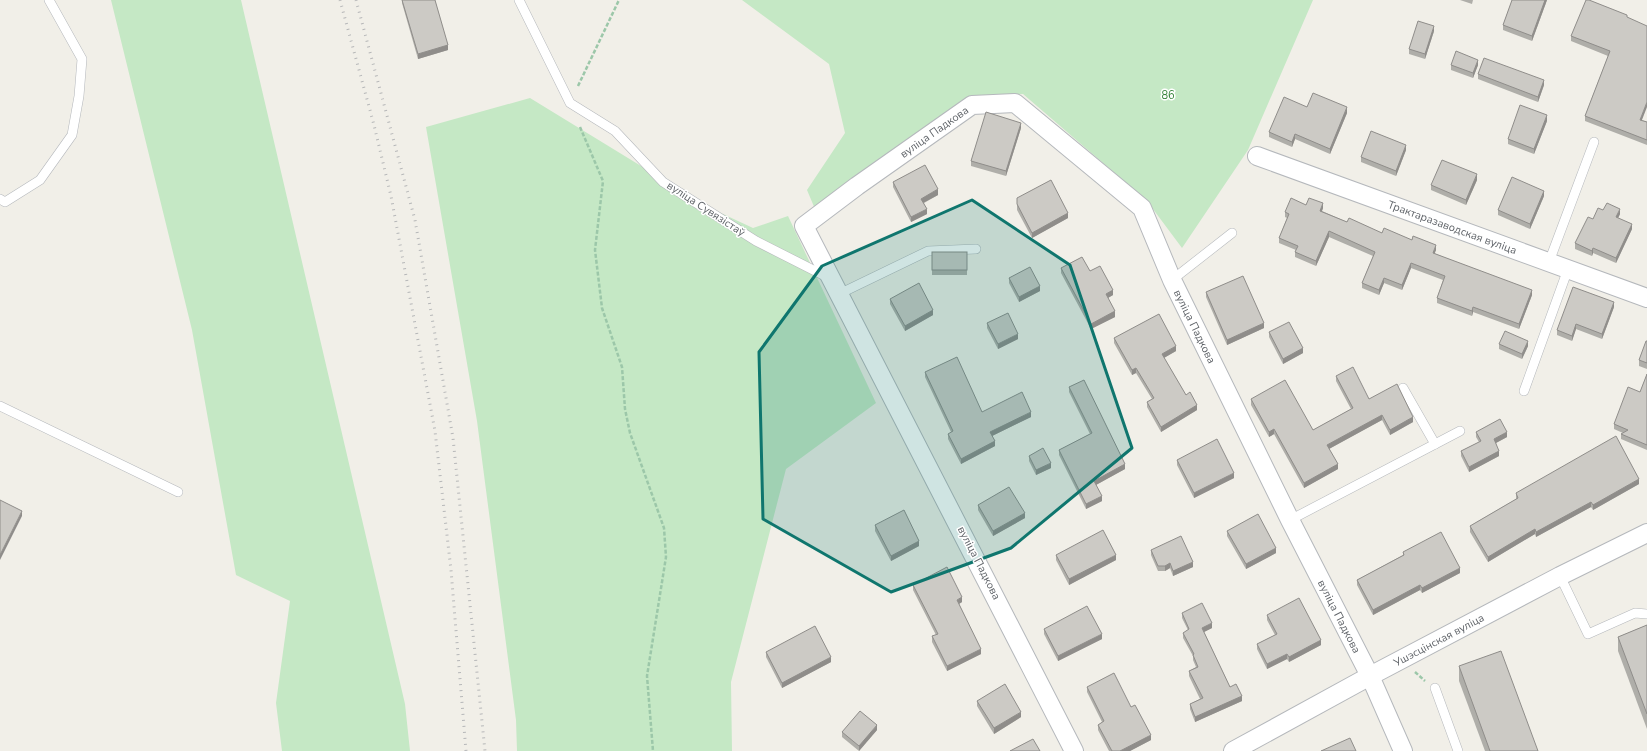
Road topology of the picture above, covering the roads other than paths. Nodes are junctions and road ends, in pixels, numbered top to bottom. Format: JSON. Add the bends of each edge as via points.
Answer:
{"nodes":[{"id":1,"x":49,"y":0,"type":"edge"},
{"id":2,"x":519,"y":0,"type":"edge"},
{"id":3,"x":1594,"y":142,"type":"dead end"},
{"id":4,"x":1257,"y":156,"type":"dead end"},
{"id":5,"x":0,"y":199,"type":"edge"},
{"id":6,"x":1232,"y":233,"type":"dead end"},
{"id":7,"x":976,"y":249,"type":"dead end"},
{"id":8,"x":1549,"y":262,"type":"junction"},
{"id":9,"x":1568,"y":269,"type":"junction"},
{"id":10,"x":1172,"y":280,"type":"junction"},
{"id":11,"x":836,"y":287,"type":"junction"},
{"id":12,"x":1647,"y":298,"type":"edge"},
{"id":13,"x":1403,"y":388,"type":"dead end"},
{"id":14,"x":1524,"y":391,"type":"dead end"},
{"id":15,"x":0,"y":406,"type":"edge"},
{"id":16,"x":1460,"y":431,"type":"dead end"},
{"id":17,"x":1435,"y":444,"type":"junction"},
{"id":18,"x":178,"y":492,"type":"dead end"},
{"id":19,"x":1290,"y":520,"type":"junction"},
{"id":20,"x":1647,"y":533,"type":"edge"},
{"id":21,"x":1560,"y":576,"type":"junction"},
{"id":22,"x":1647,"y":614,"type":"edge"},
{"id":23,"x":1370,"y":676,"type":"junction"},
{"id":24,"x":1435,"y":688,"type":"road end"},
{"id":25,"x":1074,"y":751,"type":"edge"},
{"id":26,"x":1233,"y":751,"type":"edge"},
{"id":27,"x":1403,"y":751,"type":"edge"},
{"id":28,"x":1458,"y":751,"type":"edge"}],
"edges":[{"from":1,"to":5,"type":"lane","via":[[82,59],[72,135],[40,180],[5,202]]},
{"from":2,"to":11,"type":"lane","name":"вуліца Сувязістаў","via":[[570,103],[615,131],[663,182],[756,241]]},
{"from":3,"to":8,"type":"lane"},
{"from":4,"to":8,"type":"street","name":"Трактаразаводская вуліца"},
{"from":6,"to":10,"type":"lane"},
{"from":7,"to":11,"type":"lane","via":[[928,251]]},
{"from":8,"to":9,"type":"street","name":"Трактаразаводская вуліца"},
{"from":9,"to":12,"type":"street","name":"Трактаразаводская вуліца"},
{"from":9,"to":14,"type":"lane"},
{"from":10,"to":11,"type":"street","name":"вуліца Падкова","via":[[1142,208],[1015,103],[972,106],[804,226]]},
{"from":10,"to":19,"type":"street","name":"вуліца Падкова"},
{"from":11,"to":25,"type":"street","name":"вуліца Падкова"},
{"from":13,"to":17,"type":"lane"},
{"from":15,"to":18,"type":"lane"},
{"from":16,"to":17,"type":"lane"},
{"from":17,"to":19,"type":"lane"},
{"from":19,"to":23,"type":"street","name":"вуліца Падкова"},
{"from":20,"to":21,"type":"street","name":"Ушэсцінская вуліца"},
{"from":21,"to":22,"type":"lane","via":[[1588,634],[1635,613]]},
{"from":21,"to":23,"type":"street","name":"Ушэсцінская вуліца"},
{"from":23,"to":26,"type":"street","name":"Ушэсцінская вуліца"},
{"from":23,"to":27,"type":"street","name":"вуліца Падкова"},
{"from":24,"to":28,"type":"lane"}]}
